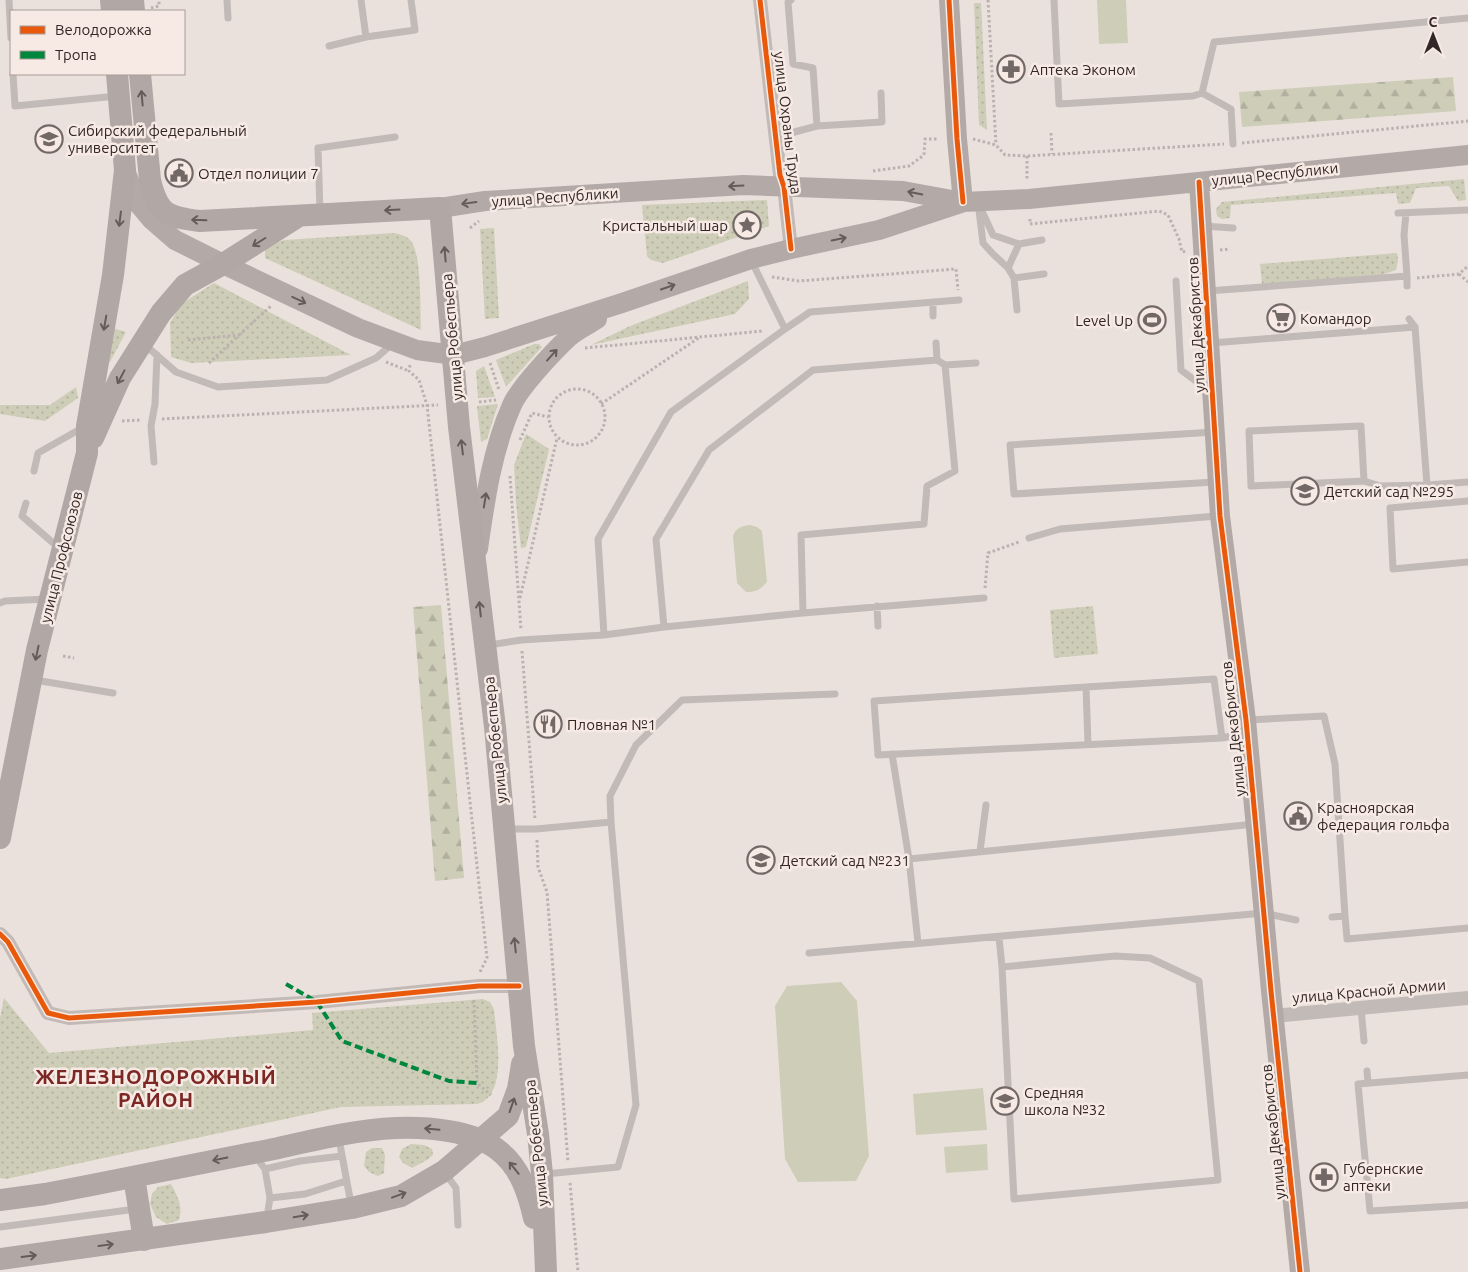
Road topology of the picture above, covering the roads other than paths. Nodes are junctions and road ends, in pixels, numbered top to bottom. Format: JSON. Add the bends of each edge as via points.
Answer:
{"nodes":[{"id":1,"x":9,"y":0,"type":"edge"},
{"id":2,"x":227,"y":0,"type":"edge"},
{"id":3,"x":361,"y":0,"type":"edge"},
{"id":4,"x":411,"y":0,"type":"edge"},
{"id":5,"x":760,"y":0,"type":"edge"},
{"id":6,"x":790,"y":0,"type":"edge"},
{"id":7,"x":949,"y":0,"type":"edge"},
{"id":8,"x":1054,"y":0,"type":"edge"},
{"id":9,"x":228,"y":18,"type":"dead end"},
{"id":10,"x":1468,"y":18,"type":"edge"},
{"id":11,"x":10,"y":19,"type":"edge"},
{"id":12,"x":366,"y":37,"type":"junction"},
{"id":13,"x":329,"y":46,"type":"dead end"},
{"id":14,"x":13,"y":75,"type":"edge"},
{"id":15,"x":140,"y":75,"type":"edge"},
{"id":16,"x":118,"y":85,"type":"edge"},
{"id":17,"x":881,"y":93,"type":"dead end"},
{"id":18,"x":1202,"y":93,"type":"junction"},
{"id":19,"x":817,"y":126,"type":"junction"},
{"id":20,"x":395,"y":138,"type":"dead end"},
{"id":21,"x":776,"y":138,"type":"junction"},
{"id":22,"x":1233,"y":144,"type":"road end"},
{"id":23,"x":1468,"y":155,"type":"edge"},
{"id":24,"x":125,"y":170,"type":"junction"},
{"id":25,"x":1200,"y":182,"type":"junction"},
{"id":26,"x":784,"y":187,"type":"junction"},
{"id":27,"x":970,"y":202,"type":"junction"},
{"id":28,"x":440,"y":208,"type":"junction"},
{"id":29,"x":1468,"y":210,"type":"edge"},
{"id":30,"x":1406,"y":212,"type":"junction"},
{"id":31,"x":1398,"y":213,"type":"dead end"},
{"id":32,"x":310,"y":215,"type":"junction"},
{"id":33,"x":1202,"y":226,"type":"junction"},
{"id":34,"x":1233,"y":228,"type":"dead end"},
{"id":35,"x":1042,"y":240,"type":"dead end"},
{"id":36,"x":1019,"y":244,"type":"junction"},
{"id":37,"x":791,"y":248,"type":"junction"},
{"id":38,"x":223,"y":264,"type":"junction"},
{"id":39,"x":755,"y":267,"type":"junction"},
{"id":40,"x":1008,"y":268,"type":"junction"},
{"id":41,"x":1044,"y":274,"type":"dead end"},
{"id":42,"x":1014,"y":278,"type":"junction"},
{"id":43,"x":1176,"y":281,"type":"dead end"},
{"id":44,"x":1207,"y":292,"type":"junction"},
{"id":45,"x":959,"y":300,"type":"road end"},
{"id":46,"x":933,"y":302,"type":"junction"},
{"id":47,"x":622,"y":303,"type":"junction"},
{"id":48,"x":1017,"y":310,"type":"dead end"},
{"id":49,"x":933,"y":316,"type":"dead end"},
{"id":50,"x":1409,"y":320,"type":"dead end"},
{"id":51,"x":1415,"y":328,"type":"junction"},
{"id":52,"x":785,"y":329,"type":"junction"},
{"id":53,"x":394,"y":342,"type":"junction"},
{"id":54,"x":936,"y":343,"type":"dead end"},
{"id":55,"x":1210,"y":343,"type":"junction"},
{"id":56,"x":150,"y":348,"type":"junction"},
{"id":57,"x":454,"y":355,"type":"junction"},
{"id":58,"x":937,"y":360,"type":"junction"},
{"id":59,"x":976,"y":363,"type":"dead end"},
{"id":60,"x":945,"y":365,"type":"junction"},
{"id":61,"x":1212,"y":393,"type":"junction"},
{"id":62,"x":87,"y":426,"type":"junction"},
{"id":63,"x":1214,"y":432,"type":"junction"},
{"id":64,"x":87,"y":453,"type":"junction"},
{"id":65,"x":154,"y":462,"type":"dead end"},
{"id":66,"x":34,"y":471,"type":"dead end"},
{"id":67,"x":1364,"y":481,"type":"junction"},
{"id":68,"x":1217,"y":482,"type":"junction"},
{"id":69,"x":1468,"y":482,"type":"edge"},
{"id":70,"x":1427,"y":484,"type":"junction"},
{"id":71,"x":1468,"y":501,"type":"edge"},
{"id":72,"x":26,"y":503,"type":"dead end"},
{"id":73,"x":1220,"y":516,"type":"junction"},
{"id":74,"x":1029,"y":538,"type":"road end"},
{"id":75,"x":62,"y":550,"type":"junction"},
{"id":76,"x":1468,"y":562,"type":"edge"},
{"id":77,"x":476,"y":565,"type":"junction"},
{"id":78,"x":984,"y":598,"type":"road end"},
{"id":79,"x":51,"y":599,"type":"junction"},
{"id":80,"x":0,"y":603,"type":"edge"},
{"id":81,"x":877,"y":606,"type":"junction"},
{"id":82,"x":803,"y":613,"type":"junction"},
{"id":83,"x":878,"y":626,"type":"dead end"},
{"id":84,"x":664,"y":627,"type":"junction"},
{"id":85,"x":604,"y":636,"type":"junction"},
{"id":86,"x":484,"y":646,"type":"junction"},
{"id":87,"x":32,"y":680,"type":"junction"},
{"id":88,"x":1086,"y":687,"type":"junction"},
{"id":89,"x":113,"y":692,"type":"dead end"},
{"id":90,"x":835,"y":694,"type":"dead end"},
{"id":91,"x":1247,"y":726,"type":"junction"},
{"id":92,"x":1222,"y":738,"type":"junction"},
{"id":93,"x":1088,"y":744,"type":"junction"},
{"id":94,"x":892,"y":754,"type":"junction"},
{"id":95,"x":986,"y":805,"type":"dead end"},
{"id":96,"x":612,"y":822,"type":"junction"},
{"id":97,"x":1255,"y":824,"type":"junction"},
{"id":98,"x":503,"y":829,"type":"junction"},
{"id":99,"x":0,"y":838,"type":"edge"},
{"id":100,"x":980,"y":852,"type":"junction"},
{"id":101,"x":909,"y":859,"type":"junction"},
{"id":102,"x":1264,"y":913,"type":"junction"},
{"id":103,"x":1345,"y":916,"type":"junction"},
{"id":104,"x":1332,"y":917,"type":"dead end"},
{"id":105,"x":1296,"y":920,"type":"dead end"},
{"id":106,"x":1468,"y":928,"type":"edge"},
{"id":107,"x":0,"y":934,"type":"edge"},
{"id":108,"x":999,"y":937,"type":"junction"},
{"id":109,"x":918,"y":943,"type":"junction"},
{"id":110,"x":809,"y":953,"type":"dead end"},
{"id":111,"x":1002,"y":967,"type":"junction"},
{"id":112,"x":519,"y":986,"type":"junction"},
{"id":113,"x":1468,"y":998,"type":"edge"},
{"id":114,"x":1361,"y":1008,"type":"junction"},
{"id":115,"x":1273,"y":1016,"type":"junction"},
{"id":116,"x":1364,"y":1041,"type":"dead end"},
{"id":117,"x":524,"y":1046,"type":"junction"},
{"id":118,"x":1366,"y":1071,"type":"dead end"},
{"id":119,"x":1468,"y":1075,"type":"edge"},
{"id":120,"x":1368,"y":1083,"type":"junction"},
{"id":121,"x":480,"y":1140,"type":"junction"},
{"id":122,"x":340,"y":1146,"type":"junction"},
{"id":123,"x":259,"y":1161,"type":"junction"},
{"id":124,"x":444,"y":1171,"type":"junction"},
{"id":125,"x":542,"y":1174,"type":"junction"},
{"id":126,"x":134,"y":1177,"type":"junction"},
{"id":127,"x":346,"y":1181,"type":"junction"},
{"id":128,"x":270,"y":1198,"type":"junction"},
{"id":129,"x":0,"y":1200,"type":"edge"},
{"id":130,"x":1468,"y":1205,"type":"edge"},
{"id":131,"x":352,"y":1208,"type":"junction"},
{"id":132,"x":139,"y":1209,"type":"junction"},
{"id":133,"x":266,"y":1222,"type":"junction"},
{"id":134,"x":458,"y":1225,"type":"dead end"},
{"id":135,"x":0,"y":1227,"type":"edge"},
{"id":136,"x":144,"y":1240,"type":"junction"},
{"id":137,"x":0,"y":1259,"type":"edge"},
{"id":138,"x":545,"y":1268,"type":"edge"},
{"id":139,"x":1300,"y":1272,"type":"edge"}],
"edges":[{"from":1,"to":11,"type":"lane"},
{"from":2,"to":9,"type":"lane"},
{"from":3,"to":12,"type":"lane"},
{"from":4,"to":12,"type":"lane","via":[[415,30]]},
{"from":5,"to":21,"type":"street","name":"улица Охраны Труда"},
{"from":6,"to":19,"type":"lane","via":[[793,64],[813,68]]},
{"from":7,"to":27,"type":"main road","via":[[957,139]]},
{"from":8,"to":18,"type":"lane","via":[[1059,104]]},
{"from":10,"to":18,"type":"lane","via":[[1214,42]]},
{"from":12,"to":13,"type":"lane"},
{"from":14,"to":16,"type":"lane","via":[[15,106]]},
{"from":32,"to":15,"type":"main road","name":"улица Республики","one_way":true,"via":[[200,221],[170,215],[159,206],[150,180]]},
{"from":16,"to":24,"type":"main road","name":"улица Профсоюзов"},
{"from":17,"to":19,"type":"lane","via":[[882,122]]},
{"from":18,"to":22,"type":"lane","via":[[1231,109]]},
{"from":19,"to":21,"type":"lane"},
{"from":20,"to":32,"type":"lane","via":[[318,148]]},
{"from":21,"to":26,"type":"street","name":"улица Охраны Труда"},
{"from":23,"to":25,"type":"main road","name":"улица Республики"},
{"from":24,"to":38,"type":"main road","via":[[137,202],[152,220],[175,240]]},
{"from":24,"to":62,"type":"main road","name":"улица Профсоюзов","one_way":true,"via":[[113,275]]},
{"from":25,"to":27,"type":"main road","name":"улица Республики"},
{"from":25,"to":33,"type":"main road","name":"улица Декабристов"},
{"from":27,"to":26,"type":"main road","name":"улица Республики","one_way":true,"via":[[904,191]]},
{"from":26,"to":28,"type":"main road","name":"улица Республики","one_way":true,"via":[[742,185],[485,201]]},
{"from":26,"to":37,"type":"street","name":"улица Охраны Труда"},
{"from":27,"to":36,"type":"lane","via":[[993,235]]},
{"from":37,"to":27,"type":"main road","name":"улица Республики","one_way":true,"via":[[879,230]]},
{"from":27,"to":40,"type":"lane","via":[[983,243]]},
{"from":28,"to":32,"type":"main road","name":"улица Республики","one_way":true},
{"from":57,"to":28,"type":"main road","name":"улица Робеспьера","one_way":true},
{"from":29,"to":30,"type":"lane"},
{"from":30,"to":31,"type":"lane"},
{"from":30,"to":44,"type":"lane","via":[[1407,280]]},
{"from":32,"to":38,"type":"main road","one_way":true},
{"from":33,"to":34,"type":"lane"},
{"from":33,"to":44,"type":"main road","name":"улица Декабристов"},
{"from":35,"to":36,"type":"lane"},
{"from":36,"to":40,"type":"lane"},
{"from":37,"to":39,"type":"main road","name":"улица Республики"},
{"from":38,"to":53,"type":"main road","one_way":true},
{"from":38,"to":56,"type":"main road","via":[[185,285],[161,313]]},
{"from":47,"to":39,"type":"main road","name":"улица Республики","one_way":true},
{"from":39,"to":52,"type":"lane"},
{"from":40,"to":42,"type":"lane"},
{"from":41,"to":42,"type":"lane"},
{"from":42,"to":48,"type":"lane"},
{"from":43,"to":61,"type":"lane","via":[[1182,370]]},
{"from":44,"to":55,"type":"main road","name":"улица Декабристов"},
{"from":45,"to":46,"type":"lane"},
{"from":46,"to":49,"type":"lane"},
{"from":46,"to":52,"type":"lane","via":[[810,312]]},
{"from":47,"to":57,"type":"main road","name":"улица Республики"},
{"from":77,"to":47,"type":"main road","one_way":true,"via":[[488,480],[513,403],[569,337]]},
{"from":50,"to":51,"type":"lane"},
{"from":51,"to":55,"type":"lane"},
{"from":51,"to":70,"type":"lane"},
{"from":52,"to":85,"type":"lane","via":[[671,412],[598,538]]},
{"from":53,"to":56,"type":"lane","via":[[376,358],[327,380],[218,387],[176,372]]},
{"from":53,"to":57,"type":"main road","via":[[417,350]]},
{"from":54,"to":58,"type":"lane"},
{"from":55,"to":61,"type":"main road","name":"улица Декабристов"},
{"from":56,"to":64,"type":"main road","one_way":true,"via":[[120,378]]},
{"from":56,"to":65,"type":"lane","via":[[155,404],[152,419]]},
{"from":77,"to":57,"type":"main road","name":"улица Робеспьера","one_way":true,"via":[[459,427]]},
{"from":58,"to":60,"type":"lane"},
{"from":58,"to":84,"type":"lane","via":[[812,370],[709,450],[656,538]]},
{"from":59,"to":60,"type":"lane"},
{"from":60,"to":82,"type":"lane","via":[[955,472],[927,486],[924,524],[801,535]]},
{"from":61,"to":63,"type":"main road","name":"улица Декабристов"},
{"from":62,"to":64,"type":"main road","name":"улица Профсоюзов"},
{"from":62,"to":66,"type":"lane","via":[[38,453]]},
{"from":63,"to":68,"type":"main road","name":"улица Декабристов"},
{"from":63,"to":68,"type":"lane","via":[[1010,445],[1014,494]]},
{"from":64,"to":75,"type":"main road","name":"улица Профсоюзов"},
{"from":67,"to":67,"type":"lane","via":[[1361,426],[1249,431],[1251,486]]},
{"from":67,"to":70,"type":"lane","via":[[1380,486]]},
{"from":68,"to":73,"type":"main road","name":"улица Декабристов"},
{"from":69,"to":70,"type":"lane"},
{"from":71,"to":76,"type":"lane","via":[[1390,508],[1393,569]]},
{"from":72,"to":75,"type":"lane","via":[[22,516]]},
{"from":73,"to":74,"type":"lane","via":[[1060,529]]},
{"from":73,"to":91,"type":"main road","name":"улица Декабристов"},
{"from":75,"to":79,"type":"main road","name":"улица Профсоюзов"},
{"from":86,"to":77,"type":"main road","name":"улица Робеспьера","one_way":true},
{"from":78,"to":81,"type":"lane"},
{"from":79,"to":80,"type":"lane"},
{"from":79,"to":87,"type":"main road","name":"улица Профсоюзов","one_way":true},
{"from":81,"to":82,"type":"lane"},
{"from":81,"to":83,"type":"lane"},
{"from":82,"to":84,"type":"lane"},
{"from":84,"to":85,"type":"lane"},
{"from":85,"to":86,"type":"lane","via":[[522,640]]},
{"from":86,"to":98,"type":"main road","name":"улица Робеспьера","via":[[495,727]]},
{"from":87,"to":89,"type":"lane"},
{"from":87,"to":99,"type":"main road","name":"улица Профсоюзов"},
{"from":88,"to":92,"type":"lane","via":[[1214,679]]},
{"from":88,"to":93,"type":"lane"},
{"from":88,"to":94,"type":"lane","via":[[874,701],[878,755]]},
{"from":90,"to":96,"type":"lane","via":[[682,700],[636,745],[610,796]]},
{"from":91,"to":92,"type":"lane"},
{"from":91,"to":97,"type":"main road","name":"улица Декабристов"},
{"from":91,"to":103,"type":"lane","via":[[1324,716],[1335,764]]},
{"from":92,"to":93,"type":"lane"},
{"from":93,"to":94,"type":"lane"},
{"from":94,"to":101,"type":"lane"},
{"from":95,"to":100,"type":"lane"},
{"from":96,"to":98,"type":"lane"},
{"from":96,"to":125,"type":"lane","via":[[636,1105],[618,1167]]},
{"from":97,"to":100,"type":"lane"},
{"from":97,"to":102,"type":"main road","name":"улица Декабристов"},
{"from":112,"to":98,"type":"main road","name":"улица Робеспьера","one_way":true},
{"from":100,"to":101,"type":"lane"},
{"from":101,"to":109,"type":"lane"},
{"from":102,"to":105,"type":"lane"},
{"from":102,"to":108,"type":"lane"},
{"from":102,"to":115,"type":"main road","name":"улица Декабристов"},
{"from":103,"to":104,"type":"lane"},
{"from":103,"to":106,"type":"lane","via":[[1348,939]]},
{"from":107,"to":112,"type":"street","via":[[8,942],[48,1013],[69,1018]]},
{"from":108,"to":109,"type":"lane"},
{"from":108,"to":111,"type":"lane"},
{"from":109,"to":110,"type":"lane"},
{"from":111,"to":111,"type":"lane","via":[[1115,956],[1150,958],[1200,981],[1218,1180],[1014,1198]]},
{"from":112,"to":117,"type":"main road","name":"улица Робеспьера"},
{"from":113,"to":114,"type":"street","name":"улица Красной Армии"},
{"from":114,"to":115,"type":"street","name":"улица Красной Армии"},
{"from":114,"to":116,"type":"lane"},
{"from":115,"to":139,"type":"main road","name":"улица Декабристов"},
{"from":121,"to":117,"type":"main road","one_way":true,"via":[[508,1116],[518,1089]]},
{"from":117,"to":125,"type":"main road","name":"улица Робеспьера"},
{"from":118,"to":120,"type":"lane"},
{"from":119,"to":120,"type":"lane"},
{"from":120,"to":130,"type":"lane","via":[[1358,1084],[1370,1211]]},
{"from":121,"to":122,"type":"main road","one_way":true,"via":[[432,1128],[394,1128]]},
{"from":121,"to":124,"type":"main road"},
{"from":138,"to":121,"type":"main road","one_way":true,"via":[[524,1180],[498,1149]]},
{"from":122,"to":123,"type":"main road"},
{"from":122,"to":127,"type":"lane"},
{"from":123,"to":126,"type":"main road","one_way":true},
{"from":123,"to":128,"type":"lane"},
{"from":131,"to":124,"type":"main road","one_way":true,"via":[[401,1196]]},
{"from":124,"to":134,"type":"lane","via":[[456,1188]]},
{"from":125,"to":138,"type":"main road","name":"улица Робеспьера"},
{"from":126,"to":129,"type":"main road"},
{"from":126,"to":132,"type":"main road"},
{"from":127,"to":128,"type":"lane","via":[[305,1194]]},
{"from":127,"to":131,"type":"lane"},
{"from":128,"to":133,"type":"lane"},
{"from":133,"to":131,"type":"main road","one_way":true},
{"from":132,"to":135,"type":"lane"},
{"from":132,"to":136,"type":"main road"},
{"from":133,"to":136,"type":"main road"},
{"from":137,"to":136,"type":"main road","one_way":true}]}
